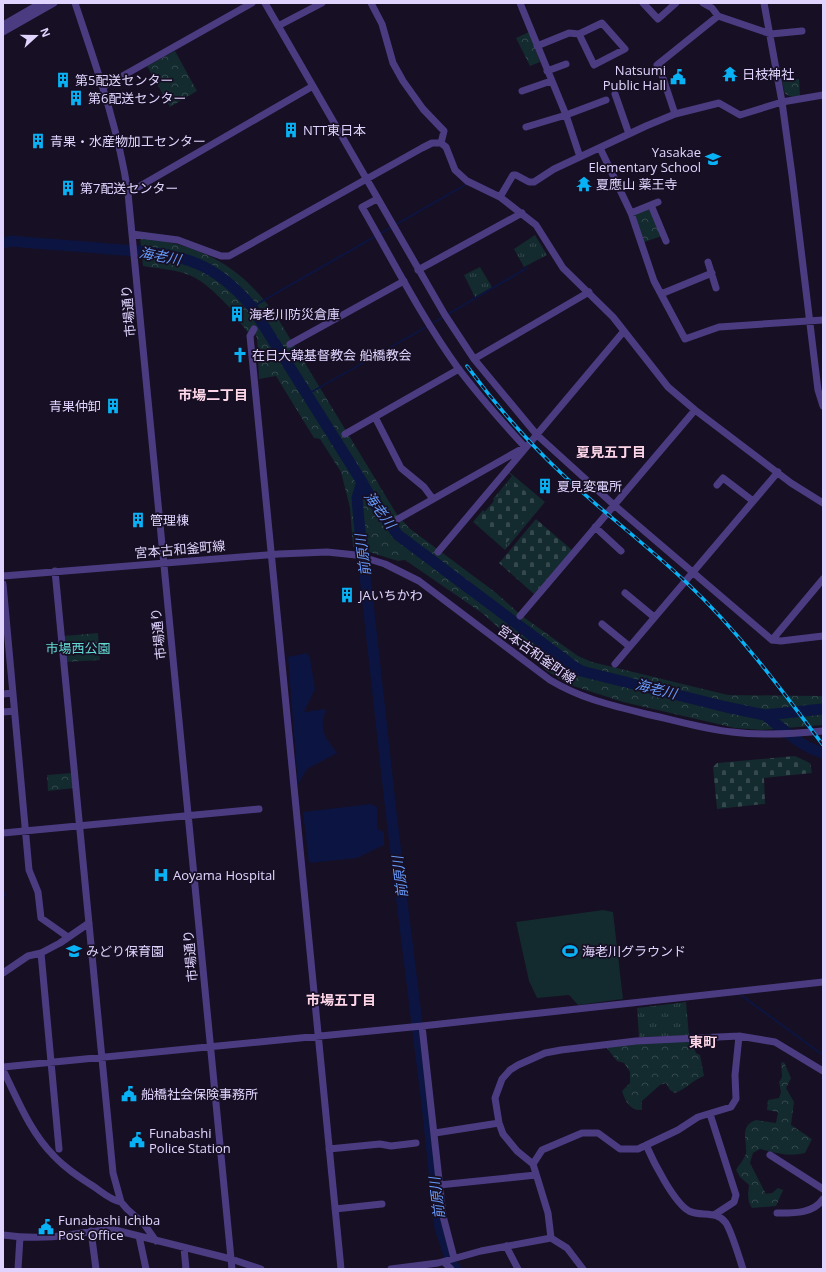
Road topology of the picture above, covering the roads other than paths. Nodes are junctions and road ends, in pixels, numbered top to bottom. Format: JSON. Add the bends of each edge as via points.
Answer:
{"nodes":[{"id":1,"x":41,"y":3,"type":"edge"},
{"id":2,"x":54,"y":3,"type":"edge"},
{"id":3,"x":75,"y":3,"type":"edge"},
{"id":4,"x":252,"y":3,"type":"edge"},
{"id":5,"x":265,"y":3,"type":"edge"},
{"id":6,"x":322,"y":3,"type":"edge"},
{"id":7,"x":371,"y":3,"type":"edge"},
{"id":8,"x":520,"y":3,"type":"edge"},
{"id":9,"x":644,"y":3,"type":"edge"},
{"id":10,"x":676,"y":3,"type":"edge"},
{"id":11,"x":703,"y":3,"type":"edge"},
{"id":12,"x":764,"y":3,"type":"edge"},
{"id":13,"x":718,"y":16,"type":"junction"},
{"id":14,"x":3,"y":25,"type":"edge"},
{"id":15,"x":278,"y":26,"type":"junction"},
{"id":16,"x":802,"y":31,"type":"dead end"},
{"id":17,"x":3,"y":32,"type":"edge"},
{"id":18,"x":580,"y":34,"type":"junction"},
{"id":19,"x":771,"y":34,"type":"junction"},
{"id":20,"x":537,"y":46,"type":"junction"},
{"id":21,"x":566,"y":64,"type":"dead end"},
{"id":22,"x":547,"y":71,"type":"junction"},
{"id":23,"x":551,"y":81,"type":"junction"},
{"id":24,"x":313,"y":86,"type":"junction"},
{"id":25,"x":103,"y":87,"type":"junction"},
{"id":26,"x":522,"y":91,"type":"dead end"},
{"id":27,"x":615,"y":94,"type":"dead end"},
{"id":28,"x":823,"y":95,"type":"edge"},
{"id":29,"x":606,"y":100,"type":"dead end"},
{"id":30,"x":782,"y":102,"type":"junction"},
{"id":31,"x":675,"y":114,"type":"junction"},
{"id":32,"x":566,"y":115,"type":"junction"},
{"id":33,"x":526,"y":127,"type":"dead end"},
{"id":34,"x":629,"y":134,"type":"junction"},
{"id":35,"x":440,"y":143,"type":"junction"},
{"id":36,"x":600,"y":148,"type":"junction"},
{"id":37,"x":580,"y":157,"type":"junction"},
{"id":38,"x":366,"y":180,"type":"junction"},
{"id":39,"x":128,"y":193,"type":"junction"},
{"id":40,"x":500,"y":197,"type":"junction"},
{"id":41,"x":377,"y":199,"type":"junction"},
{"id":42,"x":658,"y":202,"type":"dead end"},
{"id":43,"x":651,"y":205,"type":"junction"},
{"id":44,"x":522,"y":213,"type":"junction"},
{"id":45,"x":631,"y":213,"type":"junction"},
{"id":46,"x":132,"y":234,"type":"junction"},
{"id":47,"x":666,"y":240,"type":"dead end"},
{"id":48,"x":708,"y":262,"type":"dead end"},
{"id":49,"x":418,"y":270,"type":"junction"},
{"id":50,"x":712,"y":273,"type":"junction"},
{"id":51,"x":404,"y":281,"type":"junction"},
{"id":52,"x":716,"y":288,"type":"dead end"},
{"id":53,"x":589,"y":292,"type":"junction"},
{"id":54,"x":661,"y":294,"type":"junction"},
{"id":55,"x":811,"y":320,"type":"junction"},
{"id":56,"x":823,"y":320,"type":"edge"},
{"id":57,"x":254,"y":329,"type":"dead end"},
{"id":58,"x":624,"y":331,"type":"junction"},
{"id":59,"x":290,"y":344,"type":"dead end"},
{"id":60,"x":474,"y":360,"type":"junction"},
{"id":61,"x":458,"y":369,"type":"junction"},
{"id":62,"x":820,"y":375,"type":"edge"},
{"id":63,"x":823,"y":406,"type":"edge"},
{"id":64,"x":695,"y":410,"type":"junction"},
{"id":65,"x":374,"y":417,"type":"junction"},
{"id":66,"x":345,"y":434,"type":"dead end"},
{"id":67,"x":537,"y":435,"type":"junction"},
{"id":68,"x":525,"y":447,"type":"junction"},
{"id":69,"x":778,"y":472,"type":"junction"},
{"id":70,"x":717,"y":485,"type":"dead end"},
{"id":71,"x":433,"y":499,"type":"junction"},
{"id":72,"x":753,"y":501,"type":"junction"},
{"id":73,"x":823,"y":503,"type":"edge"},
{"id":74,"x":614,"y":505,"type":"junction"},
{"id":75,"x":398,"y":518,"type":"dead end"},
{"id":76,"x":595,"y":527,"type":"junction"},
{"id":77,"x":621,"y":551,"type":"dead end"},
{"id":78,"x":438,"y":552,"type":"dead end"},
{"id":79,"x":270,"y":554,"type":"junction"},
{"id":80,"x":163,"y":563,"type":"junction"},
{"id":81,"x":55,"y":571,"type":"junction"},
{"id":82,"x":692,"y":572,"type":"junction"},
{"id":83,"x":3,"y":576,"type":"edge"},
{"id":84,"x":823,"y":579,"type":"edge"},
{"id":85,"x":3,"y":584,"type":"edge"},
{"id":86,"x":625,"y":593,"type":"dead end"},
{"id":87,"x":520,"y":616,"type":"dead end"},
{"id":88,"x":654,"y":617,"type":"junction"},
{"id":89,"x":602,"y":624,"type":"dead end"},
{"id":90,"x":823,"y":636,"type":"edge"},
{"id":91,"x":772,"y":640,"type":"junction"},
{"id":92,"x":629,"y":646,"type":"junction"},
{"id":93,"x":615,"y":664,"type":"dead end"},
{"id":94,"x":13,"y":693,"type":"junction"},
{"id":95,"x":3,"y":694,"type":"edge"},
{"id":96,"x":14,"y":711,"type":"junction"},
{"id":97,"x":3,"y":712,"type":"edge"},
{"id":98,"x":823,"y":731,"type":"edge"},
{"id":99,"x":259,"y":809,"type":"dead end"},
{"id":100,"x":188,"y":815,"type":"junction"},
{"id":101,"x":78,"y":826,"type":"junction"},
{"id":102,"x":26,"y":831,"type":"junction"},
{"id":103,"x":3,"y":833,"type":"edge"},
{"id":104,"x":89,"y":923,"type":"junction"},
{"id":105,"x":68,"y":937,"type":"junction"},
{"id":106,"x":41,"y":953,"type":"junction"},
{"id":107,"x":3,"y":973,"type":"edge"},
{"id":108,"x":823,"y":982,"type":"edge"},
{"id":109,"x":421,"y":1026,"type":"junction"},
{"id":110,"x":318,"y":1036,"type":"junction"},
{"id":111,"x":739,"y":1036,"type":"junction"},
{"id":112,"x":210,"y":1046,"type":"junction"},
{"id":113,"x":102,"y":1057,"type":"junction"},
{"id":114,"x":50,"y":1062,"type":"junction"},
{"id":115,"x":3,"y":1067,"type":"edge"},
{"id":116,"x":3,"y":1070,"type":"edge"},
{"id":117,"x":823,"y":1070,"type":"edge"},
{"id":118,"x":710,"y":1114,"type":"junction"},
{"id":119,"x":499,"y":1122,"type":"junction"},
{"id":120,"x":435,"y":1133,"type":"junction"},
{"id":121,"x":416,"y":1143,"type":"dead end"},
{"id":122,"x":646,"y":1145,"type":"junction"},
{"id":123,"x":59,"y":1149,"type":"dead end"},
{"id":124,"x":329,"y":1149,"type":"junction"},
{"id":125,"x":770,"y":1155,"type":"dead end"},
{"id":126,"x":533,"y":1164,"type":"junction"},
{"id":127,"x":536,"y":1175,"type":"junction"},
{"id":128,"x":439,"y":1185,"type":"junction"},
{"id":129,"x":823,"y":1189,"type":"edge"},
{"id":130,"x":823,"y":1199,"type":"edge"},
{"id":131,"x":121,"y":1202,"type":"junction"},
{"id":132,"x":382,"y":1204,"type":"dead end"},
{"id":133,"x":335,"y":1209,"type":"junction"},
{"id":134,"x":777,"y":1213,"type":"dead end"},
{"id":135,"x":714,"y":1216,"type":"junction"},
{"id":136,"x":91,"y":1230,"type":"junction"},
{"id":137,"x":3,"y":1235,"type":"edge"},
{"id":138,"x":140,"y":1236,"type":"junction"},
{"id":139,"x":20,"y":1237,"type":"junction"},
{"id":140,"x":551,"y":1238,"type":"junction"},
{"id":141,"x":156,"y":1241,"type":"junction"},
{"id":142,"x":506,"y":1246,"type":"junction"},
{"id":143,"x":184,"y":1248,"type":"junction"},
{"id":144,"x":230,"y":1259,"type":"junction"},
{"id":145,"x":449,"y":1260,"type":"junction"},
{"id":146,"x":403,"y":1268,"type":"edge"},
{"id":147,"x":18,"y":1269,"type":"edge"},
{"id":148,"x":96,"y":1269,"type":"edge"},
{"id":149,"x":146,"y":1269,"type":"edge"},
{"id":150,"x":186,"y":1269,"type":"edge"},
{"id":151,"x":232,"y":1269,"type":"edge"},
{"id":152,"x":262,"y":1269,"type":"edge"},
{"id":153,"x":341,"y":1269,"type":"edge"},
{"id":154,"x":391,"y":1269,"type":"edge"},
{"id":155,"x":451,"y":1269,"type":"edge"},
{"id":156,"x":518,"y":1269,"type":"edge"},
{"id":157,"x":583,"y":1269,"type":"edge"},
{"id":158,"x":743,"y":1269,"type":"edge"}],
"edges":[{"from":1,"to":14,"type":"street"},
{"from":2,"to":17,"type":"street"},
{"from":3,"to":25,"type":"street","name":"市場通り"},
{"from":4,"to":25,"type":"street"},
{"from":5,"to":15,"type":"street"},
{"from":6,"to":15,"type":"street"},
{"from":7,"to":35,"type":"street","via":[[382,24],[393,64],[423,110],[444,130]]},
{"from":8,"to":20,"type":"street"},
{"from":9,"to":10,"type":"street","via":[[658,19]]},
{"from":11,"to":13,"type":"street","via":[[712,8]]},
{"from":12,"to":19,"type":"street"},
{"from":13,"to":19,"type":"street"},
{"from":13,"to":31,"type":"street","via":[[657,65]]},
{"from":15,"to":24,"type":"street"},
{"from":16,"to":19,"type":"street"},
{"from":18,"to":18,"type":"street","via":[[602,23],[625,49],[594,64]]},
{"from":18,"to":20,"type":"street","via":[[569,33]]},
{"from":19,"to":30,"type":"street"},
{"from":20,"to":22,"type":"street"},
{"from":21,"to":22,"type":"street"},
{"from":22,"to":23,"type":"street"},
{"from":23,"to":26,"type":"street"},
{"from":23,"to":32,"type":"street"},
{"from":24,"to":38,"type":"street"},
{"from":24,"to":39,"type":"street"},
{"from":25,"to":39,"type":"street","name":"市場通り","via":[[120,145]]},
{"from":27,"to":34,"type":"street"},
{"from":28,"to":30,"type":"street"},
{"from":29,"to":32,"type":"street"},
{"from":30,"to":31,"type":"street","via":[[740,115],[719,103]]},
{"from":30,"to":55,"type":"street"},
{"from":31,"to":34,"type":"street"},
{"from":32,"to":33,"type":"street"},
{"from":32,"to":37,"type":"street"},
{"from":34,"to":36,"type":"street"},
{"from":35,"to":38,"type":"street","via":[[428,145]]},
{"from":35,"to":40,"type":"street","via":[[446,147],[455,170],[467,181]]},
{"from":36,"to":37,"type":"street"},
{"from":36,"to":45,"type":"street"},
{"from":37,"to":40,"type":"street","via":[[534,182],[513,175]]},
{"from":38,"to":41,"type":"street"},
{"from":38,"to":46,"type":"street","via":[[229,256],[221,256],[178,240]]},
{"from":39,"to":46,"type":"street","name":"市場通り"},
{"from":40,"to":44,"type":"street"},
{"from":41,"to":49,"type":"street"},
{"from":41,"to":51,"type":"street","via":[[362,207]]},
{"from":42,"to":43,"type":"street"},
{"from":43,"to":45,"type":"street"},
{"from":43,"to":47,"type":"street"},
{"from":44,"to":49,"type":"street"},
{"from":44,"to":53,"type":"street","via":[[536,225],[563,268]]},
{"from":45,"to":54,"type":"street","via":[[648,266]]},
{"from":46,"to":80,"type":"street","name":"市場通り"},
{"from":48,"to":50,"type":"street"},
{"from":49,"to":60,"type":"street"},
{"from":50,"to":52,"type":"street"},
{"from":50,"to":54,"type":"street"},
{"from":51,"to":59,"type":"street"},
{"from":51,"to":61,"type":"street"},
{"from":53,"to":58,"type":"street"},
{"from":53,"to":60,"type":"street"},
{"from":54,"to":55,"type":"street","via":[[685,339],[719,327]]},
{"from":55,"to":56,"type":"street"},
{"from":55,"to":62,"type":"street"},
{"from":57,"to":79,"type":"street","via":[[250,336]]},
{"from":58,"to":64,"type":"street","via":[[663,381]]},
{"from":58,"to":67,"type":"street"},
{"from":60,"to":67,"type":"street"},
{"from":61,"to":65,"type":"street"},
{"from":61,"to":68,"type":"street"},
{"from":62,"to":63,"type":"street","via":[[818,390]]},
{"from":64,"to":69,"type":"street"},
{"from":64,"to":74,"type":"street"},
{"from":65,"to":66,"type":"street"},
{"from":65,"to":71,"type":"street","via":[[401,468],[424,487]]},
{"from":67,"to":68,"type":"street"},
{"from":67,"to":74,"type":"street"},
{"from":68,"to":71,"type":"street"},
{"from":68,"to":78,"type":"street"},
{"from":69,"to":72,"type":"street"},
{"from":69,"to":73,"type":"street"},
{"from":70,"to":72,"type":"street","via":[[723,478]]},
{"from":71,"to":75,"type":"street"},
{"from":72,"to":82,"type":"street"},
{"from":74,"to":76,"type":"street"},
{"from":74,"to":82,"type":"street"},
{"from":76,"to":77,"type":"street"},
{"from":76,"to":87,"type":"street"},
{"from":79,"to":80,"type":"street","name":"宮本古和釜町線"},
{"from":79,"to":98,"type":"street","name":"宮本古和釜町線","via":[[327,552],[367,558],[399,570],[419,581],[550,680],[594,701],[732,732],[795,734]]},
{"from":79,"to":110,"type":"street"},
{"from":80,"to":81,"type":"street","name":"宮本古和釜町線"},
{"from":80,"to":100,"type":"street","name":"市場通り"},
{"from":81,"to":83,"type":"street","name":"宮本古和釜町線"},
{"from":81,"to":101,"type":"street"},
{"from":82,"to":88,"type":"street"},
{"from":82,"to":91,"type":"street"},
{"from":84,"to":91,"type":"street"},
{"from":85,"to":94,"type":"street"},
{"from":86,"to":88,"type":"street"},
{"from":88,"to":92,"type":"street"},
{"from":89,"to":92,"type":"street"},
{"from":90,"to":91,"type":"street"},
{"from":92,"to":93,"type":"street"},
{"from":94,"to":95,"type":"street"},
{"from":94,"to":96,"type":"street"},
{"from":96,"to":97,"type":"street"},
{"from":96,"to":102,"type":"street"},
{"from":99,"to":100,"type":"street"},
{"from":100,"to":101,"type":"street"},
{"from":100,"to":112,"type":"street","name":"市場通り"},
{"from":101,"to":102,"type":"street"},
{"from":101,"to":104,"type":"street"},
{"from":102,"to":103,"type":"street"},
{"from":102,"to":105,"type":"street","via":[[29,870],[38,892],[41,918]]},
{"from":104,"to":105,"type":"street"},
{"from":104,"to":113,"type":"street"},
{"from":105,"to":106,"type":"street"},
{"from":106,"to":107,"type":"street","via":[[28,956]]},
{"from":106,"to":114,"type":"street"},
{"from":108,"to":109,"type":"street"},
{"from":109,"to":110,"type":"street"},
{"from":109,"to":120,"type":"street"},
{"from":110,"to":112,"type":"street"},
{"from":110,"to":124,"type":"street"},
{"from":111,"to":117,"type":"street","via":[[775,1042]]},
{"from":111,"to":118,"type":"street","via":[[735,1075],[736,1099],[731,1107]]},
{"from":111,"to":119,"type":"street","via":[[636,1041],[545,1053],[528,1059],[510,1070],[502,1080],[495,1098]]},
{"from":112,"to":113,"type":"street"},
{"from":112,"to":144,"type":"street","name":"市場通り"},
{"from":113,"to":114,"type":"street"},
{"from":113,"to":131,"type":"street","via":[[113,1173]]},
{"from":114,"to":115,"type":"street"},
{"from":114,"to":123,"type":"street"},
{"from":116,"to":131,"type":"street","via":[[17,1102],[54,1157],[114,1201]]},
{"from":118,"to":122,"type":"street","via":[[698,1117]]},
{"from":118,"to":135,"type":"street","via":[[736,1195],[734,1202]]},
{"from":119,"to":120,"type":"street"},
{"from":119,"to":126,"type":"street","via":[[517,1152]]},
{"from":120,"to":128,"type":"street"},
{"from":121,"to":124,"type":"street"},
{"from":122,"to":126,"type":"street","via":[[638,1149],[620,1149],[598,1133],[582,1133],[542,1150]]},
{"from":122,"to":135,"type":"street","via":[[680,1203],[690,1211]]},
{"from":124,"to":133,"type":"street"},
{"from":125,"to":129,"type":"street"},
{"from":126,"to":127,"type":"street"},
{"from":127,"to":128,"type":"street"},
{"from":127,"to":140,"type":"street","via":[[548,1213]]},
{"from":128,"to":145,"type":"street"},
{"from":130,"to":134,"type":"street","via":[[818,1206],[799,1213]]},
{"from":131,"to":141,"type":"street","via":[[144,1224]]},
{"from":132,"to":133,"type":"street"},
{"from":133,"to":153,"type":"street"},
{"from":135,"to":158,"type":"street","via":[[718,1216],[726,1223]]},
{"from":136,"to":138,"type":"street","via":[[115,1230]]},
{"from":136,"to":139,"type":"street","via":[[54,1237]]},
{"from":136,"to":148,"type":"street"},
{"from":137,"to":139,"type":"street"},
{"from":138,"to":141,"type":"street"},
{"from":138,"to":149,"type":"street"},
{"from":139,"to":147,"type":"street"},
{"from":140,"to":142,"type":"street"},
{"from":140,"to":157,"type":"street","via":[[567,1248]]},
{"from":141,"to":143,"type":"street"},
{"from":142,"to":145,"type":"street"},
{"from":142,"to":156,"type":"street"},
{"from":143,"to":144,"type":"street"},
{"from":143,"to":150,"type":"street"},
{"from":144,"to":151,"type":"street","name":"市場通り"},
{"from":144,"to":152,"type":"street"},
{"from":145,"to":146,"type":"street"},
{"from":145,"to":155,"type":"street"},
{"from":146,"to":154,"type":"street"}]}
